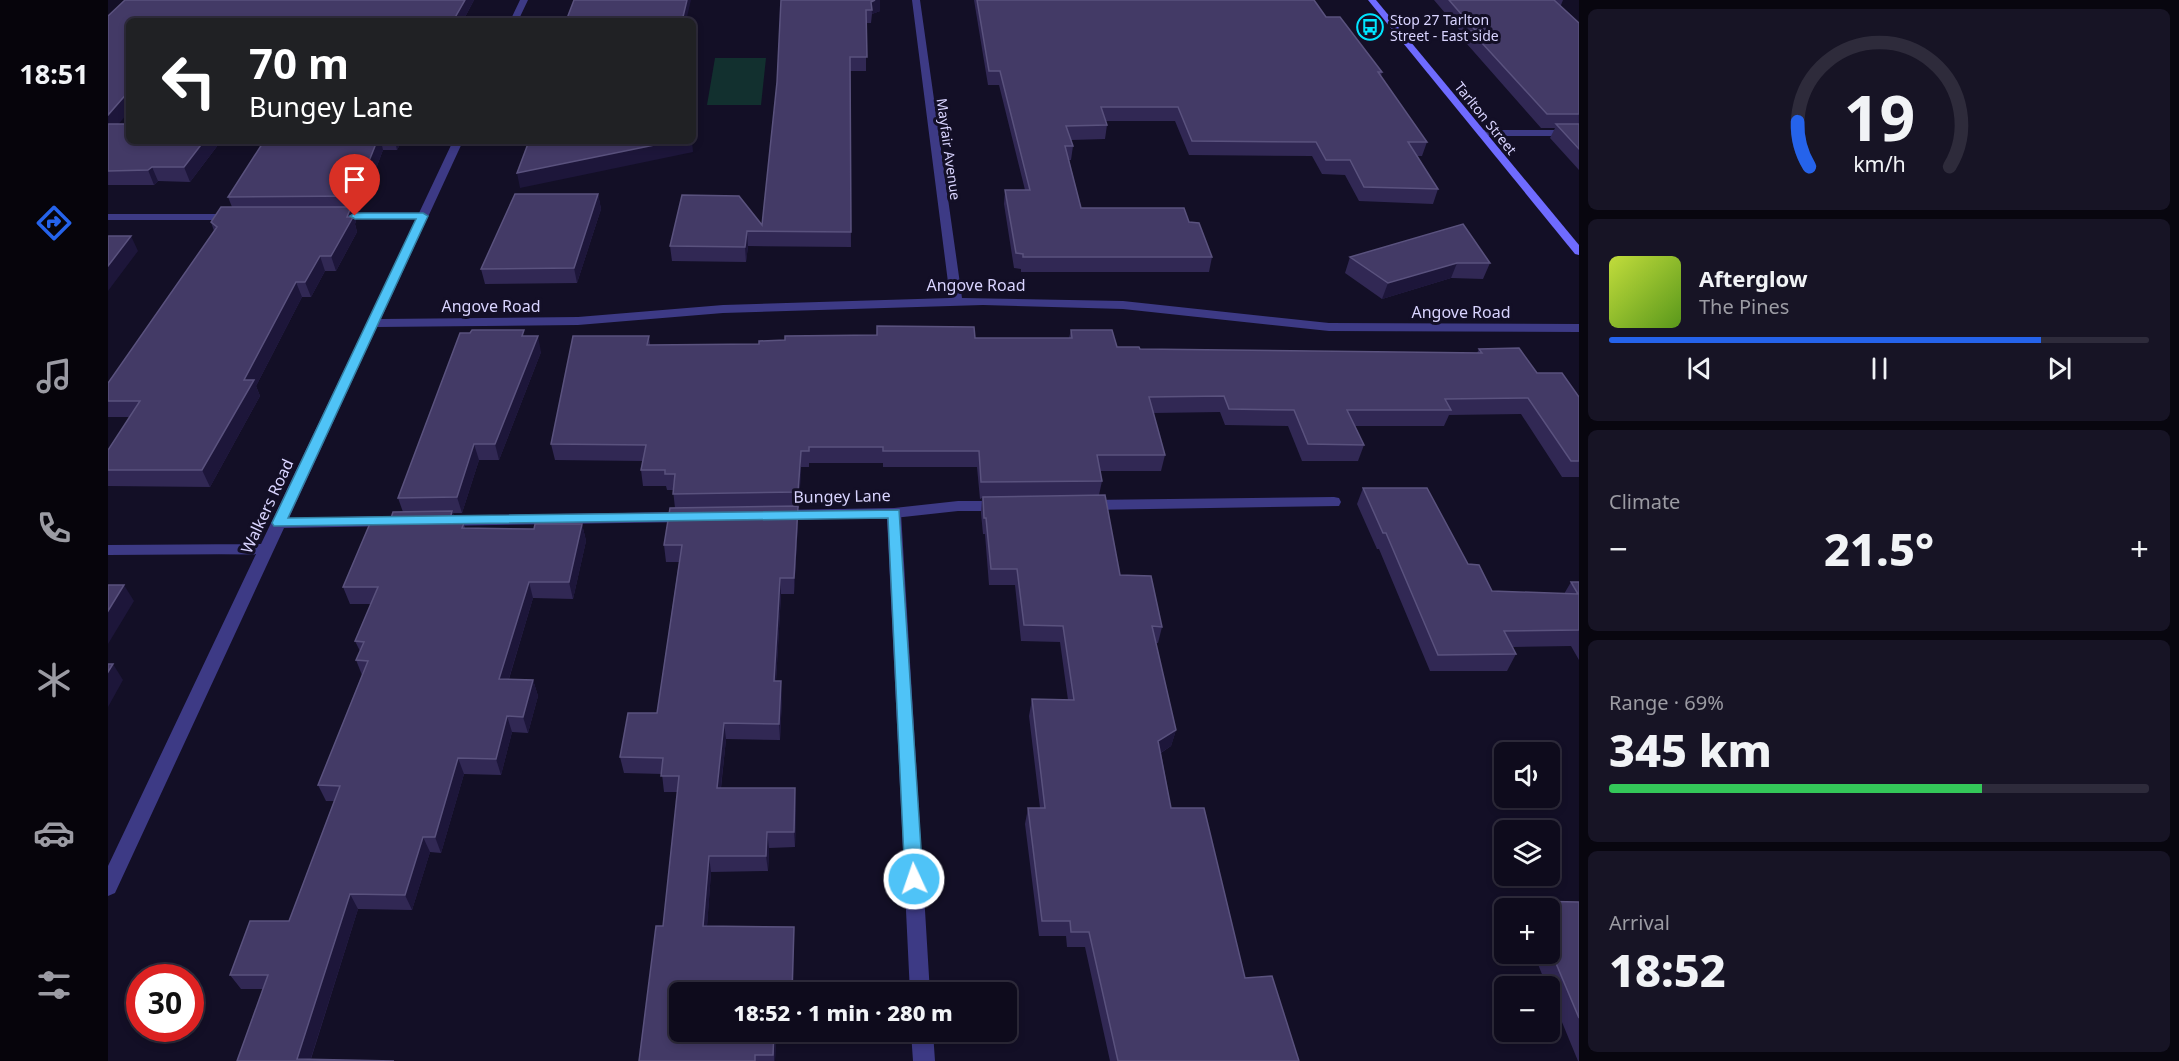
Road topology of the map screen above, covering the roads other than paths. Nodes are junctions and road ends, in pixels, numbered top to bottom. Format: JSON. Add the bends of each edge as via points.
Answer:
{"nodes":[{"id":1,"x":524,"y":0,"type":"edge"},
{"id":2,"x":916,"y":0,"type":"edge"},
{"id":3,"x":1372,"y":0,"type":"edge"},
{"id":4,"x":515,"y":18,"type":"edge"},
{"id":5,"x":1482,"y":133,"type":"junction"},
{"id":6,"x":1579,"y":133,"type":"edge"},
{"id":7,"x":457,"y":144,"type":"edge"},
{"id":8,"x":248,"y":216,"type":"edge"},
{"id":9,"x":329,"y":216,"type":"edge"},
{"id":10,"x":423,"y":216,"type":"junction"},
{"id":11,"x":108,"y":217,"type":"edge"},
{"id":12,"x":1579,"y":252,"type":"edge"},
{"id":13,"x":956,"y":301,"type":"junction"},
{"id":14,"x":372,"y":323,"type":"junction"},
{"id":15,"x":1579,"y":328,"type":"edge"},
{"id":16,"x":1334,"y":502,"type":"dead end"},
{"id":17,"x":1016,"y":505,"type":"edge"},
{"id":18,"x":1075,"y":505,"type":"edge"},
{"id":19,"x":894,"y":513,"type":"junction"},
{"id":20,"x":764,"y":515,"type":"edge"},
{"id":21,"x":705,"y":516,"type":"edge"},
{"id":22,"x":279,"y":523,"type":"junction"},
{"id":23,"x":266,"y":549,"type":"junction"},
{"id":24,"x":108,"y":550,"type":"edge"},
{"id":25,"x":108,"y":887,"type":"edge"},
{"id":26,"x":919,"y":982,"type":"edge"},
{"id":27,"x":923,"y":1042,"type":"edge"},
{"id":28,"x":924,"y":1061,"type":"edge"}],
"edges":[{"from":1,"to":4,"type":"street"},
{"from":2,"to":13,"type":"street","name":"Mayfair Avenue"},
{"from":3,"to":5,"type":"street","name":"Tarlton Street"},
{"from":5,"to":6,"type":"street"},
{"from":5,"to":12,"type":"street","name":"Tarlton Street"},
{"from":7,"to":10,"type":"street","name":"Walkers Road"},
{"from":8,"to":11,"type":"street"},
{"from":9,"to":10,"type":"street"},
{"from":10,"to":14,"type":"street","name":"Walkers Road"},
{"from":13,"to":14,"type":"street","name":"Angove Road","via":[[723,309],[578,321]]},
{"from":13,"to":15,"type":"street","name":"Angove Road","via":[[1123,305],[1329,327]]},
{"from":14,"to":22,"type":"street","name":"Walkers Road"},
{"from":16,"to":18,"type":"street"},
{"from":17,"to":19,"type":"street","name":"Bungey Lane"},
{"from":19,"to":20,"type":"street","name":"Bungey Lane"},
{"from":19,"to":26,"type":"street"},
{"from":21,"to":22,"type":"street"},
{"from":22,"to":23,"type":"street","name":"Walkers Road"},
{"from":23,"to":24,"type":"street"},
{"from":23,"to":25,"type":"street","name":"Walkers Road"},
{"from":27,"to":28,"type":"street"}]}
